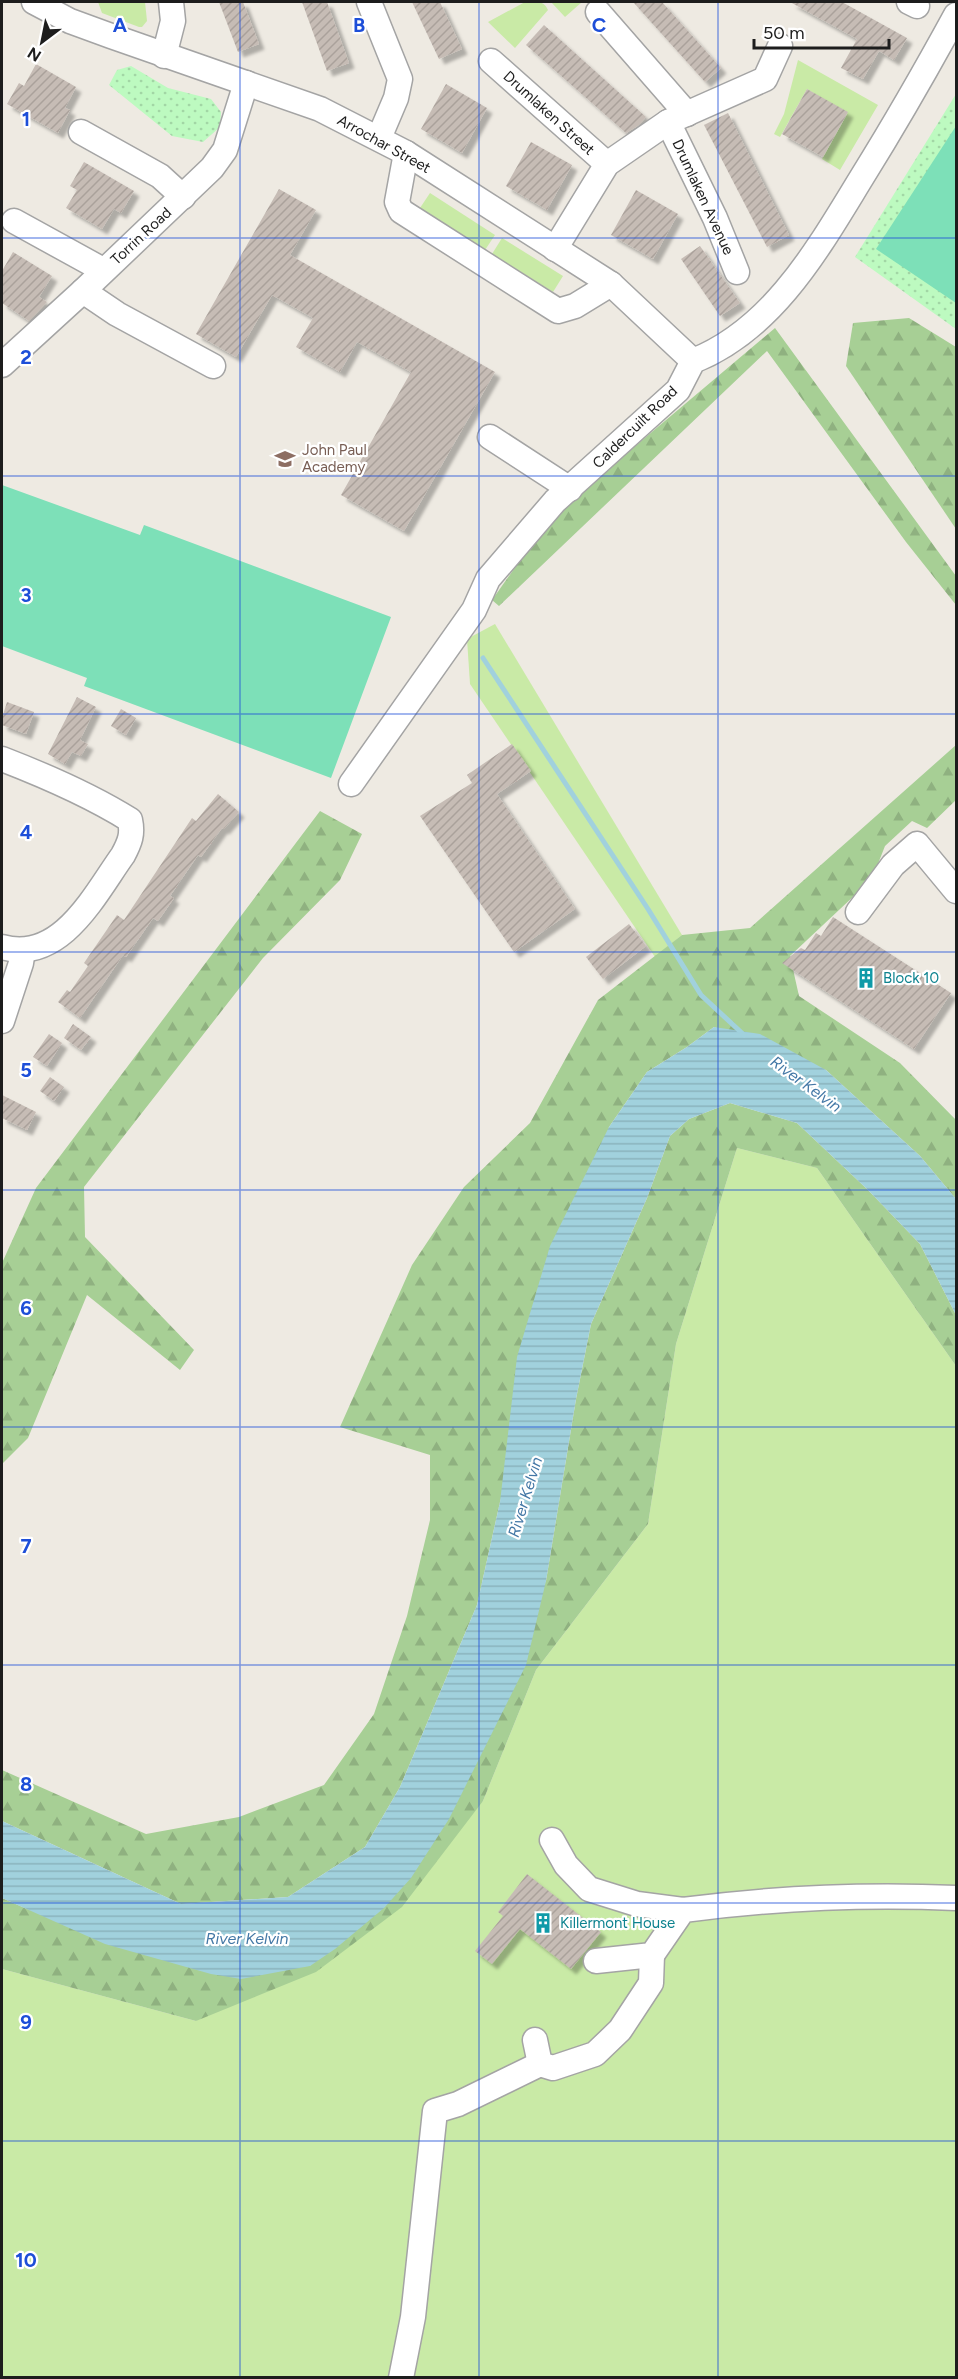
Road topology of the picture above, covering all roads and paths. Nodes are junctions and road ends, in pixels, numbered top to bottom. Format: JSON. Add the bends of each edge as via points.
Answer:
{"nodes":[{"id":1,"x":34,"y":2,"type":"edge"},
{"id":2,"x":171,"y":2,"type":"edge"},
{"id":3,"x":369,"y":2,"type":"edge"},
{"id":4,"x":598,"y":12,"type":"dead end"},
{"id":5,"x":957,"y":15,"type":"edge"},
{"id":6,"x":780,"y":46,"type":"dead end"},
{"id":7,"x":164,"y":56,"type":"junction"},
{"id":8,"x":491,"y":61,"type":"dead end"},
{"id":9,"x":246,"y":83,"type":"junction"},
{"id":10,"x":678,"y":118,"type":"junction"},
{"id":11,"x":81,"y":132,"type":"dead end"},
{"id":12,"x":379,"y":138,"type":"junction"},
{"id":13,"x":406,"y":153,"type":"junction"},
{"id":14,"x":607,"y":164,"type":"junction"},
{"id":15,"x":183,"y":196,"type":"junction"},
{"id":16,"x":14,"y":221,"type":"dead end"},
{"id":17,"x":555,"y":249,"type":"junction"},
{"id":18,"x":103,"y":270,"type":"junction"},
{"id":19,"x":737,"y":272,"type":"dead end"},
{"id":20,"x":611,"y":284,"type":"junction"},
{"id":21,"x":83,"y":291,"type":"junction"},
{"id":22,"x":4,"y":358,"type":"edge"},
{"id":23,"x":693,"y":361,"type":"junction"},
{"id":24,"x":213,"y":366,"type":"dead end"},
{"id":25,"x":490,"y":437,"type":"dead end"},
{"id":26,"x":570,"y":489,"type":"junction"},
{"id":27,"x":2,"y":759,"type":"edge"},
{"id":28,"x":351,"y":784,"type":"dead end"},
{"id":29,"x":957,"y":891,"type":"edge"},
{"id":30,"x":858,"y":912,"type":"dead end"},
{"id":31,"x":12,"y":949,"type":"edge"},
{"id":32,"x":2,"y":1021,"type":"edge"},
{"id":33,"x":552,"y":1840,"type":"dead end"},
{"id":34,"x":957,"y":1898,"type":"edge"},
{"id":35,"x":683,"y":1910,"type":"junction"},
{"id":36,"x":652,"y":1955,"type":"junction"},
{"id":37,"x":596,"y":1961,"type":"dead end"},
{"id":38,"x":535,"y":2040,"type":"dead end"},
{"id":39,"x":540,"y":2064,"type":"junction"},
{"id":40,"x":401,"y":2378,"type":"edge"}],
"edges":[{"from":1,"to":7,"type":"street","name":"Arrochar Street","via":[[70,21]]},
{"from":2,"to":7,"type":"street","via":[[173,21]]},
{"from":3,"to":12,"type":"street","via":[[400,79]]},
{"from":4,"to":10,"type":"street","name":"Drumlaken Avenue"},
{"from":5,"to":23,"type":"street","via":[[814,255],[748,330]]},
{"from":6,"to":10,"type":"street","name":"Drumlaken Street","via":[[765,79]]},
{"from":7,"to":9,"type":"street","name":"Arrochar Street"},
{"from":8,"to":14,"type":"street","name":"Drumlaken Street"},
{"from":9,"to":12,"type":"street","name":"Arrochar Street","via":[[320,109]]},
{"from":9,"to":15,"type":"street","name":"Torrin Road","via":[[225,150]]},
{"from":10,"to":14,"type":"street","name":"Drumlaken Street"},
{"from":10,"to":19,"type":"street","name":"Drumlaken Avenue"},
{"from":11,"to":15,"type":"street","via":[[160,176]]},
{"from":12,"to":13,"type":"street","name":"Arrochar Street"},
{"from":13,"to":17,"type":"street","name":"Arrochar Street"},
{"from":13,"to":20,"type":"street","via":[[397,202],[401,211],[558,311],[575,306]]},
{"from":14,"to":17,"type":"street","name":"Drumlaken Street"},
{"from":15,"to":18,"type":"street","name":"Torrin Road"},
{"from":16,"to":18,"type":"street"},
{"from":17,"to":20,"type":"street","name":"Arrochar Street"},
{"from":18,"to":21,"type":"street","name":"Torrin Road"},
{"from":20,"to":23,"type":"street","name":"Arrochar Street"},
{"from":21,"to":22,"type":"street","name":"Torrin Road"},
{"from":21,"to":24,"type":"street"},
{"from":23,"to":26,"type":"street","name":"Caldercuilt Road","via":[[678,390]]},
{"from":25,"to":26,"type":"street"},
{"from":26,"to":28,"type":"street","name":"Caldercuilt Road","via":[[555,501],[488,579],[474,609]]},
{"from":27,"to":31,"type":"street","via":[[108,806],[130,820],[132,831],[123,855],[67,929],[38,947]]},
{"from":29,"to":30,"type":"street","via":[[917,844],[892,865]]},
{"from":31,"to":32,"type":"street","via":[[21,963]]},
{"from":33,"to":35,"type":"street","via":[[566,1865],[589,1889],[637,1904]]},
{"from":34,"to":35,"type":"street","via":[[872,1896],[746,1902]]},
{"from":35,"to":36,"type":"street"},
{"from":36,"to":37,"type":"street"},
{"from":36,"to":39,"type":"street","via":[[651,1983],[620,2030],[595,2054],[553,2068]]},
{"from":38,"to":39,"type":"street"},
{"from":39,"to":40,"type":"street","via":[[458,2104],[435,2110],[413,2317]]}]}
